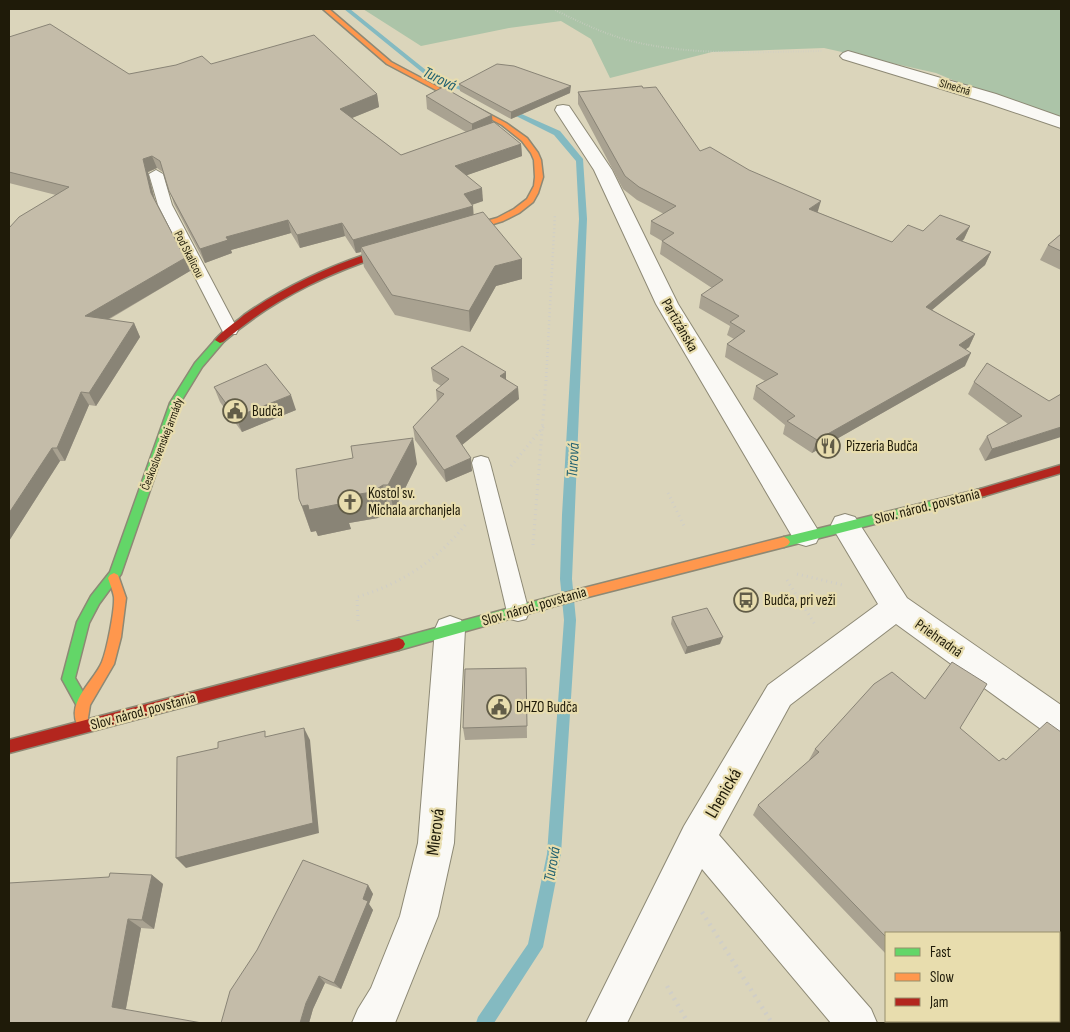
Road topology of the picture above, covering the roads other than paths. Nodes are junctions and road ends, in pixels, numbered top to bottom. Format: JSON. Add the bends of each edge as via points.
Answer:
{"nodes":[{"id":1,"x":326,"y":9,"type":"edge"},
{"id":2,"x":848,"y":56,"type":"road end"},
{"id":3,"x":563,"y":110,"type":"dead end"},
{"id":4,"x":1061,"y":124,"type":"edge"},
{"id":5,"x":156,"y":174,"type":"edge"},
{"id":6,"x":448,"y":234,"type":"edge"},
{"id":7,"x":412,"y":244,"type":"edge"},
{"id":8,"x":230,"y":330,"type":"junction"},
{"id":9,"x":482,"y":463,"type":"dead end"},
{"id":10,"x":1061,"y":469,"type":"edge"},
{"id":11,"x":845,"y":526,"type":"junction"},
{"id":12,"x":806,"y":535,"type":"junction"},
{"id":13,"x":114,"y":578,"type":"junction"},
{"id":14,"x":888,"y":594,"type":"junction"},
{"id":15,"x":518,"y":612,"type":"junction"},
{"id":16,"x":450,"y":628,"type":"junction"},
{"id":17,"x":84,"y":704,"type":"junction"},
{"id":18,"x":1061,"y":724,"type":"edge"},
{"id":19,"x":81,"y":728,"type":"junction"},
{"id":20,"x":9,"y":747,"type":"edge"},
{"id":21,"x":697,"y":839,"type":"junction"},
{"id":22,"x":372,"y":1023,"type":"edge"},
{"id":23,"x":606,"y":1023,"type":"edge"},
{"id":24,"x":857,"y":1023,"type":"edge"}],
"edges":[{"from":1,"to":6,"type":"street","via":[[377,55],[506,127],[529,145],[535,155],[540,174],[533,198],[520,209],[497,220]]},
{"from":2,"to":4,"type":"street","name":"Slnečná","via":[[990,98]]},
{"from":3,"to":12,"type":"street","name":"Partizánska","via":[[603,170],[667,304]]},
{"from":5,"to":8,"type":"lane","name":"Pod Skalicou","via":[[165,205]]},
{"from":7,"to":8,"type":"street","name":"Československej armády","via":[[328,269],[276,296]]},
{"from":8,"to":13,"type":"street","name":"Československej armády","via":[[179,396]]},
{"from":9,"to":15,"type":"lane"},
{"from":10,"to":11,"type":"street","name":"Slov. národ. povstania","via":[[996,489]]},
{"from":11,"to":12,"type":"street","name":"Slov. národ. povstania"},
{"from":11,"to":14,"type":"street","name":"Priehradná"},
{"from":12,"to":15,"type":"street","name":"Slov. národ. povstania","via":[[596,588]]},
{"from":13,"to":17,"type":"street","via":[[120,598],[115,637],[108,664]]},
{"from":13,"to":17,"type":"street","name":"Československej armády","via":[[92,603],[76,641],[68,679]]},
{"from":14,"to":18,"type":"street","name":"Priehradná"},
{"from":14,"to":21,"type":"street","name":"Lhenická","via":[[832,655],[779,695]]},
{"from":15,"to":16,"type":"street","name":"Slov. národ. povstania"},
{"from":16,"to":19,"type":"street","name":"Slov. národ. povstania"},
{"from":16,"to":22,"type":"street","name":"Mierová","via":[[436,843],[419,916],[385,1002]]},
{"from":17,"to":19,"type":"street"},
{"from":19,"to":20,"type":"street","name":"Slov. národ. povstania"},
{"from":21,"to":23,"type":"street","name":"Lhenická"},
{"from":21,"to":24,"type":"street","via":[[719,860]]}]}
